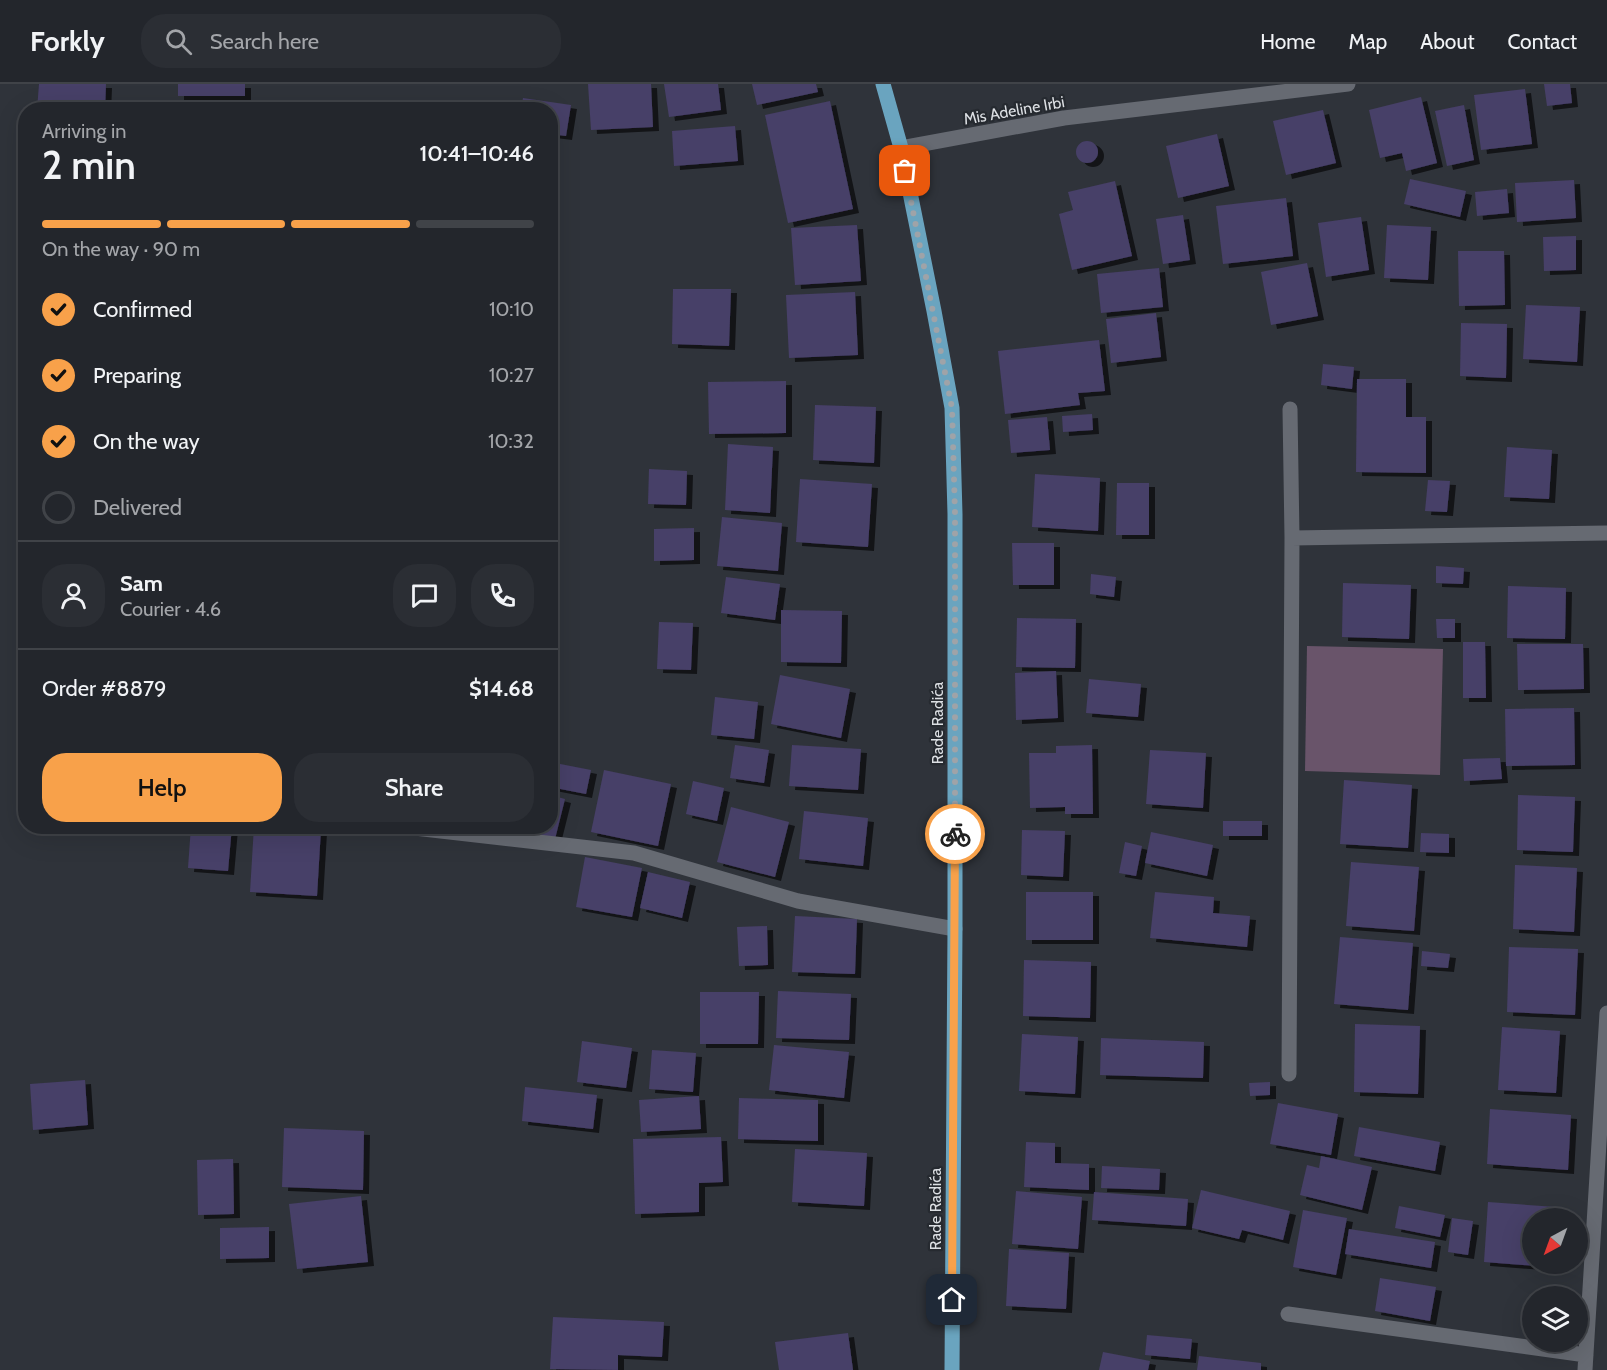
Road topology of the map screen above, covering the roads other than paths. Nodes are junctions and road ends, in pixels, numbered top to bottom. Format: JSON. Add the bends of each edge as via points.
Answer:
{"nodes":[{"id":1,"x":883,"y":84,"type":"edge"},
{"id":2,"x":1348,"y":84,"type":"edge"},
{"id":3,"x":901,"y":148,"type":"junction"},
{"id":4,"x":1290,"y":409,"type":"dead end"},
{"id":5,"x":1607,"y":533,"type":"edge"},
{"id":6,"x":1292,"y":538,"type":"junction"},
{"id":7,"x":468,"y":834,"type":"edge"},
{"id":8,"x":955,"y":929,"type":"junction"},
{"id":9,"x":1607,"y":1013,"type":"edge"},
{"id":10,"x":1289,"y":1074,"type":"dead end"},
{"id":11,"x":1288,"y":1314,"type":"dead end"},
{"id":12,"x":1586,"y":1362,"type":"edge"},
{"id":13,"x":952,"y":1370,"type":"edge"}],
"edges":[{"from":1,"to":3,"type":"main road","name":"Rade Radića"},
{"from":2,"to":3,"type":"street","name":"Mis Adeline Irbi","via":[[1064,118]]},
{"from":3,"to":8,"type":"main road","name":"Rade Radića","via":[[952,408]]},
{"from":4,"to":6,"type":"street"},
{"from":5,"to":6,"type":"street"},
{"from":6,"to":10,"type":"street"},
{"from":7,"to":8,"type":"street","via":[[634,853],[798,901]]},
{"from":8,"to":13,"type":"main road","name":"Rade Radića"},
{"from":9,"to":12,"type":"street"},
{"from":11,"to":12,"type":"street"}]}
